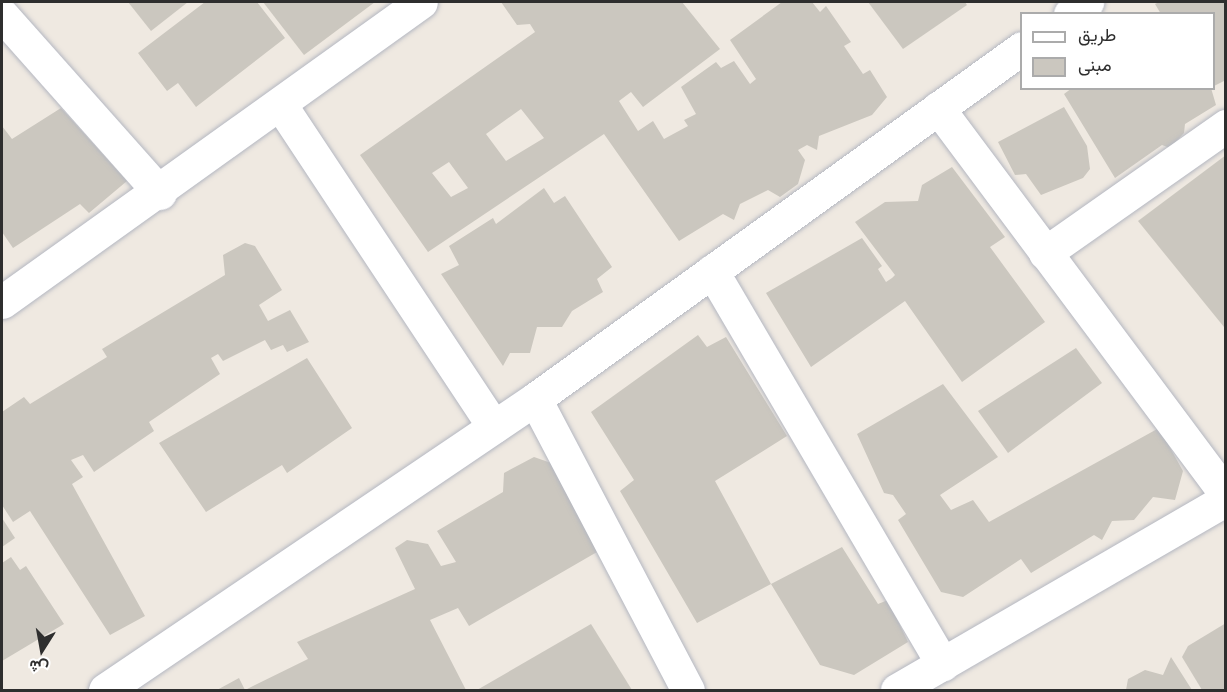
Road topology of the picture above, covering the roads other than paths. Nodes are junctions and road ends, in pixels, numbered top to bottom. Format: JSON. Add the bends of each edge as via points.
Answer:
{"nodes":[{"id":1,"x":421,"y":2,"type":"edge"},
{"id":2,"x":1087,"y":2,"type":"edge"},
{"id":3,"x":1073,"y":12,"type":"edge"},
{"id":4,"x":2,"y":15,"type":"edge"},
{"id":5,"x":1020,"y":49,"type":"edge"},
{"id":6,"x":280,"y":104,"type":"junction"},
{"id":7,"x":938,"y":108,"type":"junction"},
{"id":8,"x":1226,"y":126,"type":"edge"},
{"id":9,"x":160,"y":193,"type":"junction"},
{"id":10,"x":1045,"y":253,"type":"junction"},
{"id":11,"x":712,"y":271,"type":"junction"},
{"id":12,"x":2,"y":302,"type":"edge"},
{"id":13,"x":535,"y":399,"type":"junction"},
{"id":14,"x":494,"y":427,"type":"junction"},
{"id":15,"x":1226,"y":494,"type":"edge"},
{"id":16,"x":1226,"y":499,"type":"edge"},
{"id":17,"x":943,"y":664,"type":"junction"},
{"id":18,"x":105,"y":690,"type":"edge"},
{"id":19,"x":688,"y":690,"type":"edge"},
{"id":20,"x":897,"y":690,"type":"edge"}],
"edges":[{"from":1,"to":6,"type":"street"},
{"from":2,"to":3,"type":"street"},
{"from":4,"to":9,"type":"street"},
{"from":5,"to":7,"type":"street"},
{"from":6,"to":9,"type":"street"},
{"from":6,"to":14,"type":"street"},
{"from":7,"to":10,"type":"street"},
{"from":7,"to":11,"type":"street"},
{"from":8,"to":10,"type":"street"},
{"from":9,"to":12,"type":"street"},
{"from":10,"to":15,"type":"street"},
{"from":11,"to":13,"type":"street"},
{"from":11,"to":17,"type":"street"},
{"from":13,"to":14,"type":"street"},
{"from":13,"to":19,"type":"street"},
{"from":14,"to":18,"type":"street"},
{"from":16,"to":17,"type":"street"},
{"from":17,"to":20,"type":"street"}]}
